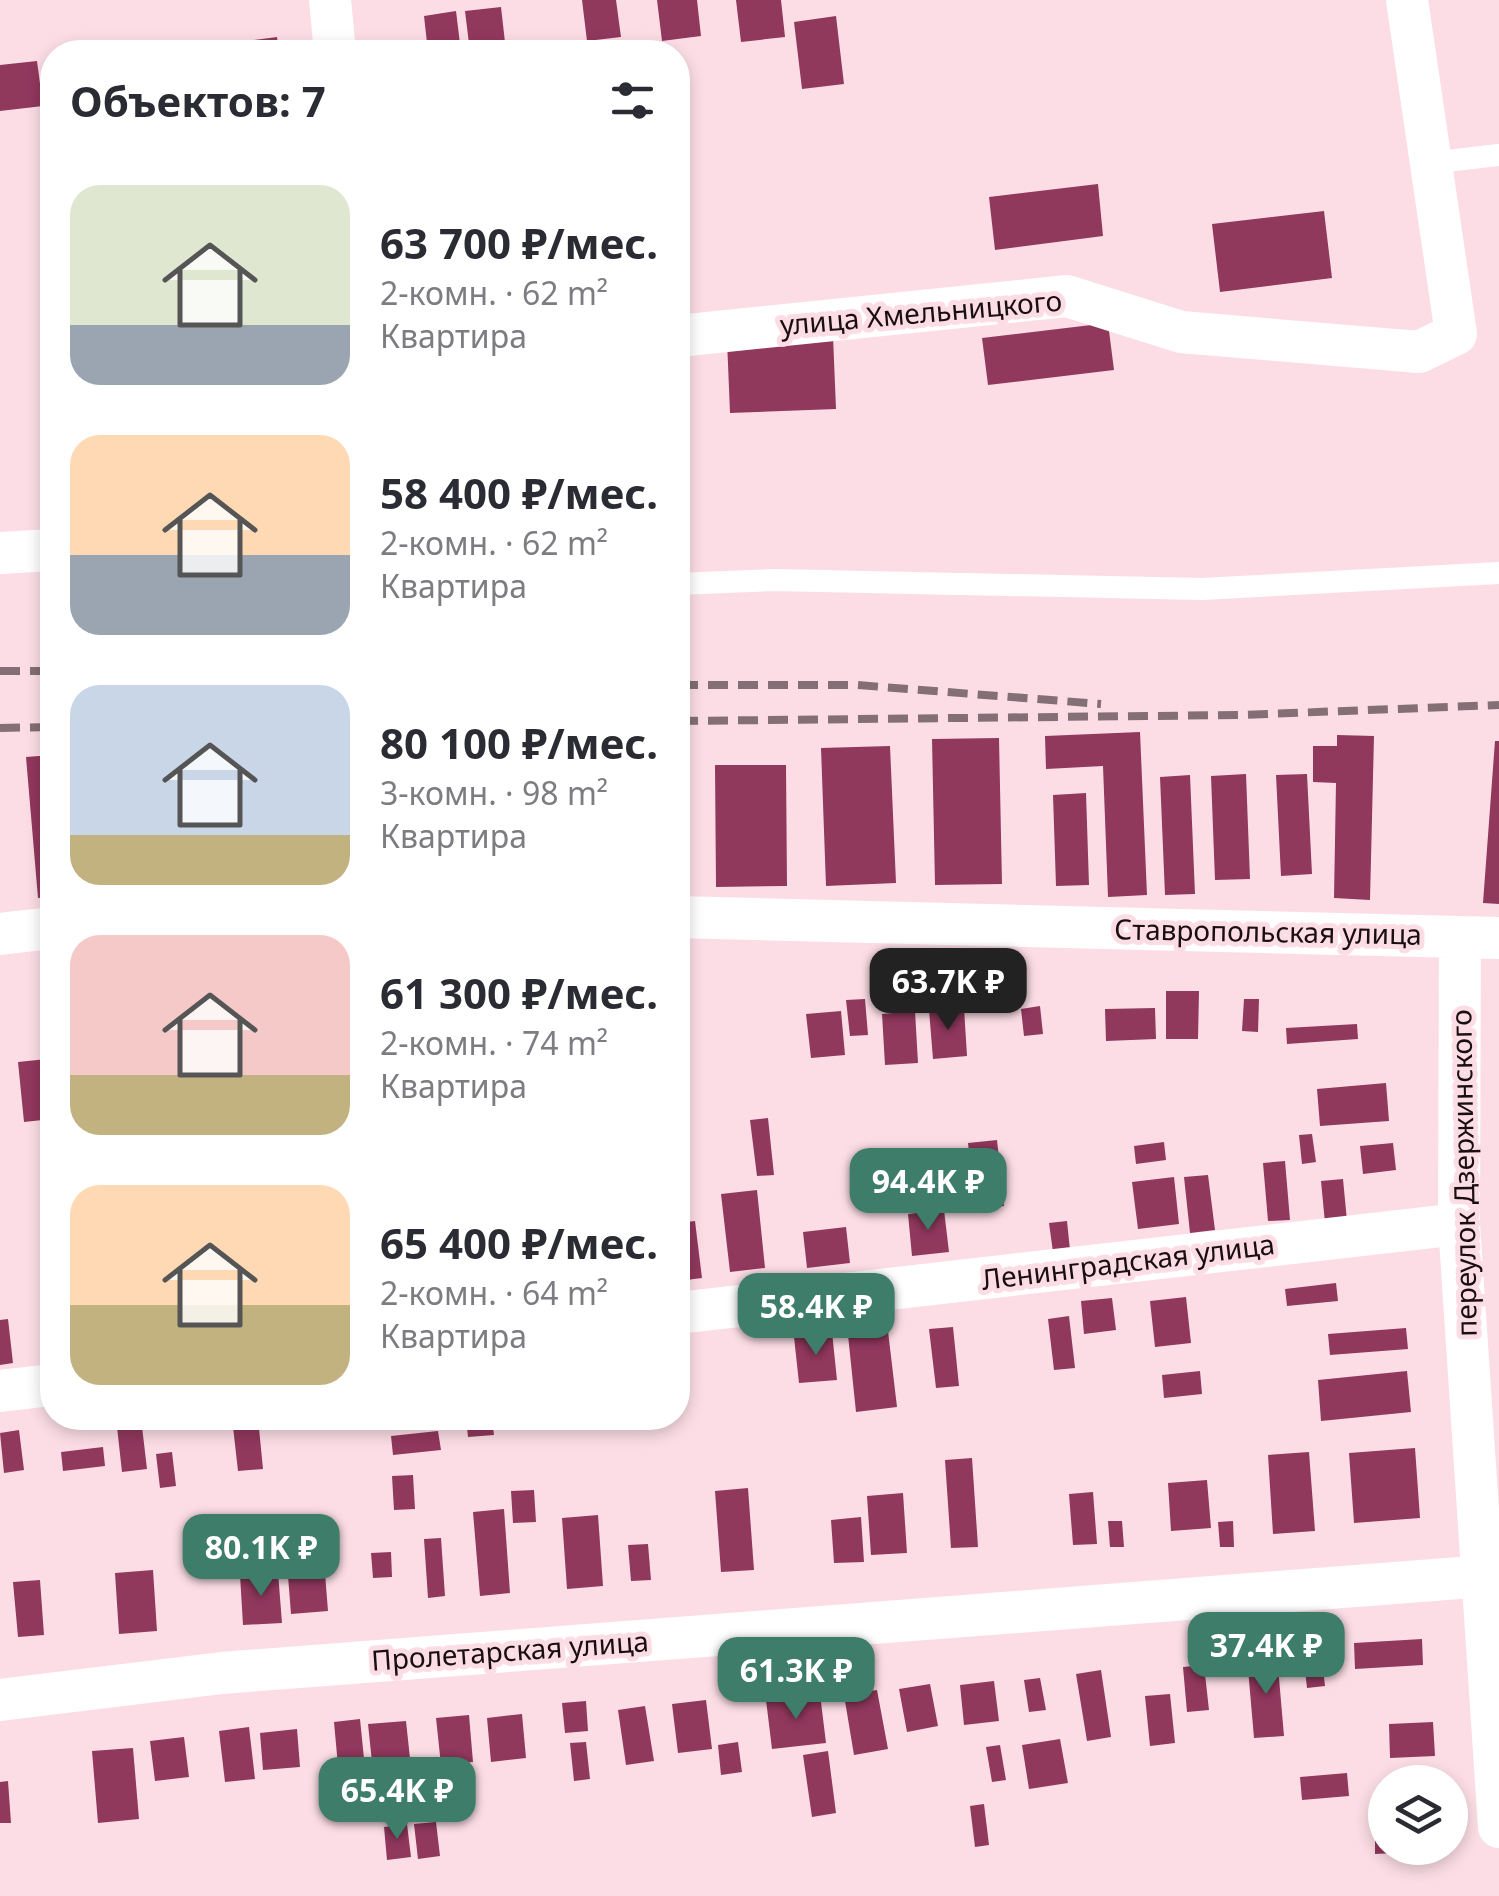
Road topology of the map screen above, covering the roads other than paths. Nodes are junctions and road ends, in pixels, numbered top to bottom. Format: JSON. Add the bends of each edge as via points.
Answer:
{"nodes":[{"id":1,"x":330,"y":0,"type":"edge"},
{"id":2,"x":1407,"y":0,"type":"edge"},
{"id":3,"x":334,"y":40,"type":"edge"},
{"id":4,"x":1499,"y":155,"type":"edge"},
{"id":5,"x":1429,"y":163,"type":"junction"},
{"id":6,"x":690,"y":335,"type":"edge"},
{"id":7,"x":40,"y":551,"type":"edge"},
{"id":8,"x":0,"y":553,"type":"edge"},
{"id":9,"x":1499,"y":573,"type":"edge"},
{"id":10,"x":690,"y":584,"type":"edge"},
{"id":11,"x":690,"y":917,"type":"edge"},
{"id":12,"x":40,"y":929,"type":"edge"},
{"id":13,"x":0,"y":934,"type":"edge"},
{"id":14,"x":1480,"y":938,"type":"edge"},
{"id":15,"x":1459,"y":1224,"type":"junction"},
{"id":16,"x":690,"y":1312,"type":"edge"},
{"id":17,"x":40,"y":1386,"type":"edge"},
{"id":18,"x":0,"y":1391,"type":"edge"},
{"id":19,"x":1491,"y":1576,"type":"edge"},
{"id":20,"x":0,"y":1700,"type":"edge"},
{"id":21,"x":1499,"y":1827,"type":"edge"}],
"edges":[{"from":1,"to":3,"type":"street"},
{"from":2,"to":5,"type":"street"},
{"from":4,"to":5,"type":"lane"},
{"from":5,"to":6,"type":"street","name":"улица Хмельницкого","via":[[1456,334],[1419,352],[1181,332],[1067,296]]},
{"from":7,"to":8,"type":"street"},
{"from":9,"to":10,"type":"lane","via":[[1202,589]]},
{"from":11,"to":14,"type":"street","name":"Ставропольская улица"},
{"from":12,"to":13,"type":"street"},
{"from":14,"to":15,"type":"street","name":"переулок Дзержинского"},
{"from":15,"to":16,"type":"street","name":"Ленинградская улица"},
{"from":15,"to":19,"type":"street","name":"переулок Дзержинского"},
{"from":17,"to":18,"type":"street"},
{"from":19,"to":20,"type":"street","name":"Пролетарская улица","via":[[222,1673]]},
{"from":19,"to":21,"type":"street","name":"переулок Дзержинского"}]}
